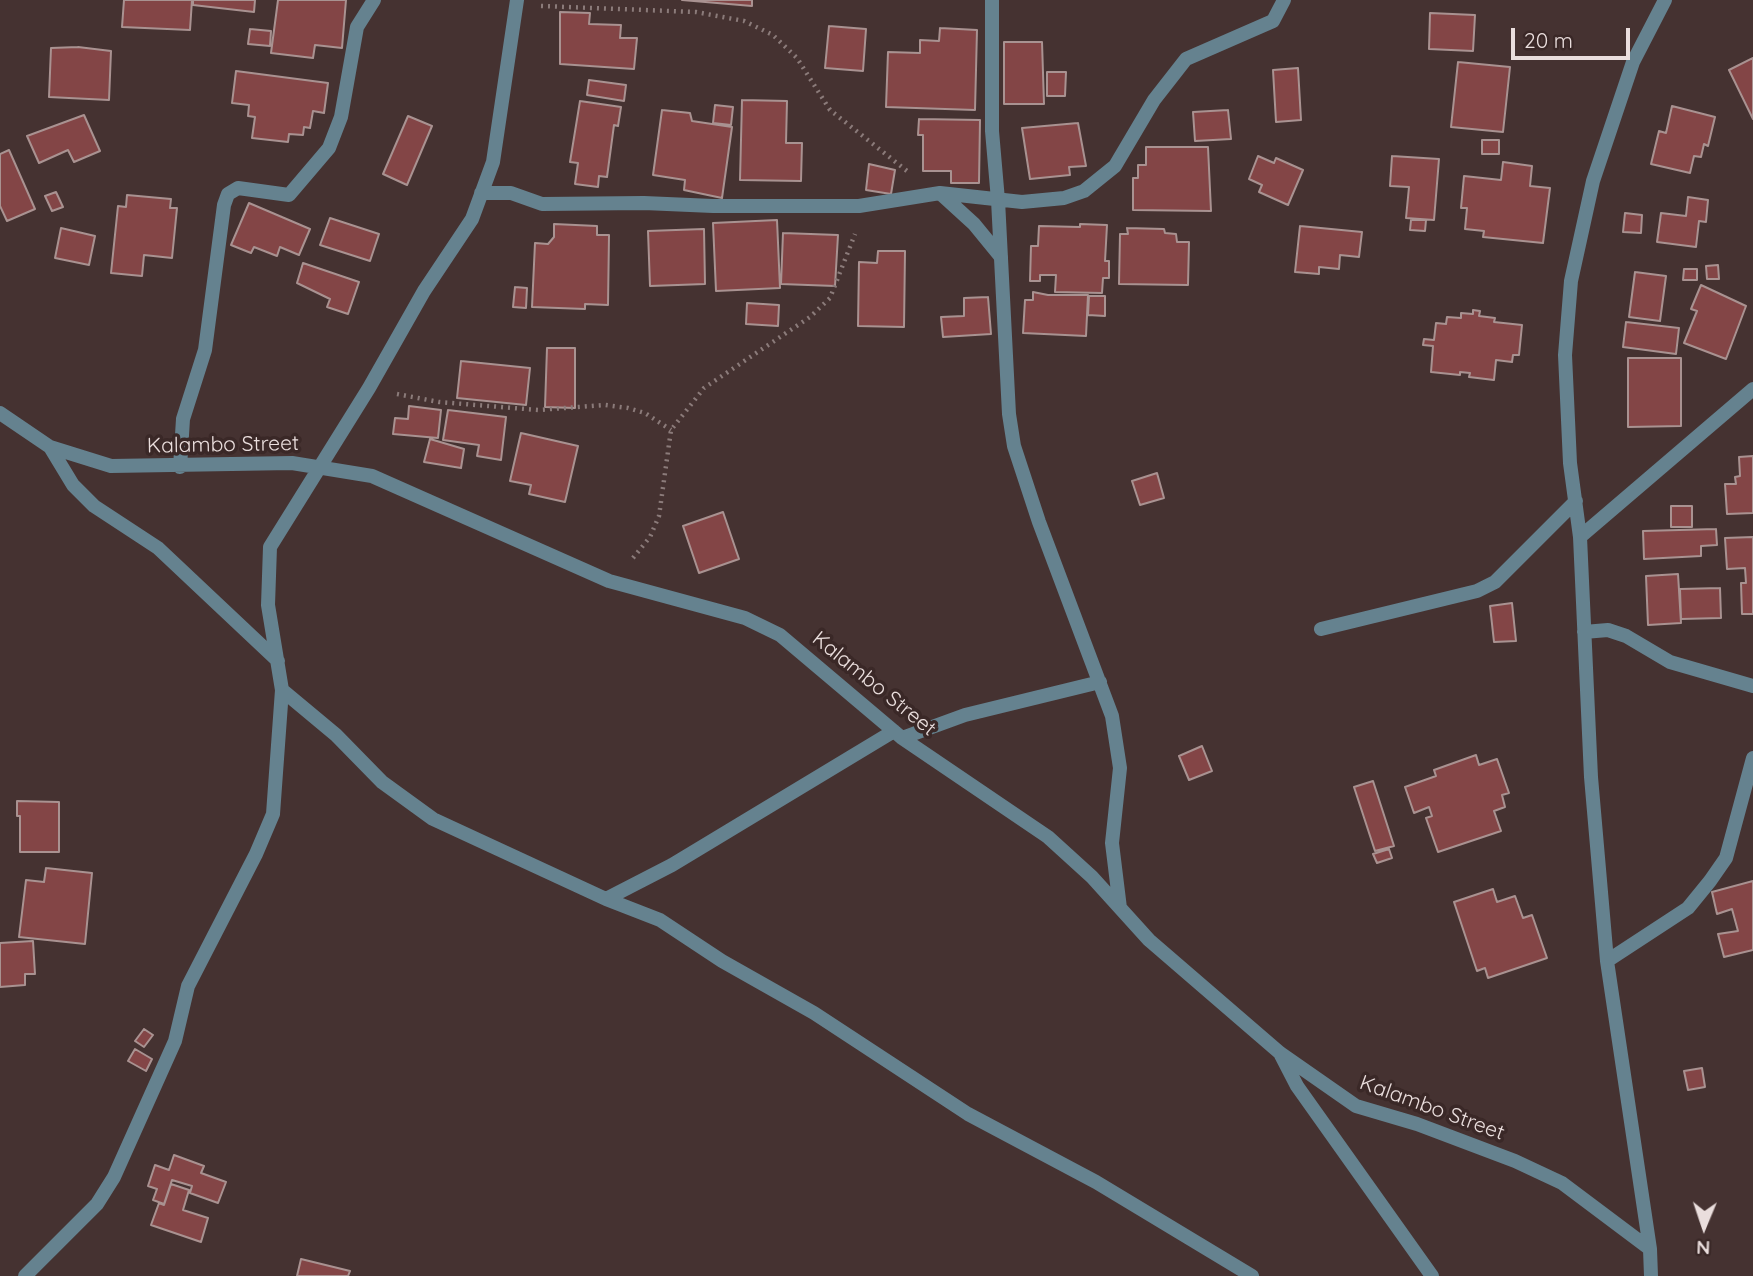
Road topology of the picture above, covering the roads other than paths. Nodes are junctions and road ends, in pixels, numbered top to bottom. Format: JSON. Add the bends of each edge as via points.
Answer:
{"nodes":[{"id":1,"x":373,"y":0,"type":"edge"},
{"id":2,"x":992,"y":0,"type":"edge"},
{"id":3,"x":1284,"y":0,"type":"edge"},
{"id":4,"x":1665,"y":0,"type":"edge"},
{"id":5,"x":516,"y":3,"type":"edge"},
{"id":6,"x":481,"y":193,"type":"junction"},
{"id":7,"x":937,"y":193,"type":"junction"},
{"id":8,"x":998,"y":200,"type":"junction"},
{"id":9,"x":1001,"y":257,"type":"junction"},
{"id":10,"x":1753,"y":389,"type":"edge"},
{"id":11,"x":0,"y":413,"type":"edge"},
{"id":12,"x":50,"y":447,"type":"junction"},
{"id":13,"x":180,"y":467,"type":"junction"},
{"id":14,"x":319,"y":467,"type":"junction"},
{"id":15,"x":1576,"y":501,"type":"junction"},
{"id":16,"x":1580,"y":537,"type":"junction"},
{"id":17,"x":1321,"y":629,"type":"dead end"},
{"id":18,"x":1584,"y":632,"type":"junction"},
{"id":19,"x":278,"y":661,"type":"junction"},
{"id":20,"x":1101,"y":682,"type":"junction"},
{"id":21,"x":1753,"y":685,"type":"edge"},
{"id":22,"x":282,"y":690,"type":"junction"},
{"id":23,"x":898,"y":734,"type":"junction"},
{"id":24,"x":1753,"y":758,"type":"edge"},
{"id":25,"x":606,"y":899,"type":"junction"},
{"id":26,"x":1120,"y":908,"type":"junction"},
{"id":27,"x":1607,"y":961,"type":"junction"},
{"id":28,"x":1280,"y":1054,"type":"junction"},
{"id":29,"x":1650,"y":1249,"type":"junction"},
{"id":30,"x":25,"y":1276,"type":"edge"},
{"id":31,"x":1252,"y":1276,"type":"edge"},
{"id":32,"x":1432,"y":1276,"type":"edge"},
{"id":33,"x":1651,"y":1276,"type":"edge"}],
"edges":[{"from":1,"to":13,"type":"street","via":[[357,27],[341,117],[329,148],[289,195],[238,188],[228,194],[223,205],[205,351],[183,419]]},
{"from":2,"to":8,"type":"street","via":[[992,131]]},
{"from":3,"to":8,"type":"street","via":[[1273,21],[1186,59],[1154,100],[1115,166],[1084,191],[1043,202]]},
{"from":4,"to":15,"type":"street","via":[[1633,62],[1597,169],[1572,281],[1565,355]]},
{"from":5,"to":6,"type":"street","via":[[495,150]]},
{"from":6,"to":7,"type":"street","via":[[511,193],[542,204],[859,206]]},
{"from":6,"to":14,"type":"street","via":[[472,219]]},
{"from":7,"to":8,"type":"street"},
{"from":7,"to":9,"type":"street","via":[[974,224]]},
{"from":8,"to":9,"type":"street"},
{"from":9,"to":20,"type":"street","via":[[1014,446]]},
{"from":10,"to":16,"type":"street"},
{"from":11,"to":12,"type":"street","name":"Kalambo Street"},
{"from":12,"to":13,"type":"street","name":"Kalambo Street","via":[[111,466]]},
{"from":12,"to":19,"type":"street","via":[[73,485],[94,506],[158,548]]},
{"from":13,"to":14,"type":"street","name":"Kalambo Street","via":[[262,462]]},
{"from":14,"to":19,"type":"street","via":[[270,547],[268,605]]},
{"from":14,"to":23,"type":"street","name":"Kalambo Street","via":[[397,485],[609,581],[745,618],[780,635]]},
{"from":15,"to":16,"type":"street"},
{"from":15,"to":17,"type":"street","via":[[1495,582],[1477,591]]},
{"from":16,"to":18,"type":"street"},
{"from":18,"to":21,"type":"street","via":[[1608,630],[1670,662]]},
{"from":18,"to":27,"type":"street"},
{"from":19,"to":22,"type":"street"},
{"from":20,"to":23,"type":"street"},
{"from":20,"to":26,"type":"street","via":[[1118,741],[1120,768],[1112,843]]},
{"from":22,"to":25,"type":"street","via":[[382,782],[433,819]]},
{"from":22,"to":30,"type":"street","via":[[273,814],[188,986],[175,1041],[114,1177],[97,1204]]},
{"from":23,"to":25,"type":"street"},
{"from":23,"to":26,"type":"street","name":"Kalambo Street","via":[[1048,837]]},
{"from":24,"to":27,"type":"street","via":[[1726,858],[1710,881],[1688,908]]},
{"from":25,"to":31,"type":"street","via":[[660,920],[968,1114],[1096,1182]]},
{"from":26,"to":28,"type":"street","name":"Kalambo Street","via":[[1149,940]]},
{"from":27,"to":29,"type":"street"},
{"from":28,"to":29,"type":"street","name":"Kalambo Street","via":[[1356,1106],[1503,1156],[1562,1183]]},
{"from":28,"to":32,"type":"street","via":[[1297,1086]]},
{"from":29,"to":33,"type":"street"}]}
